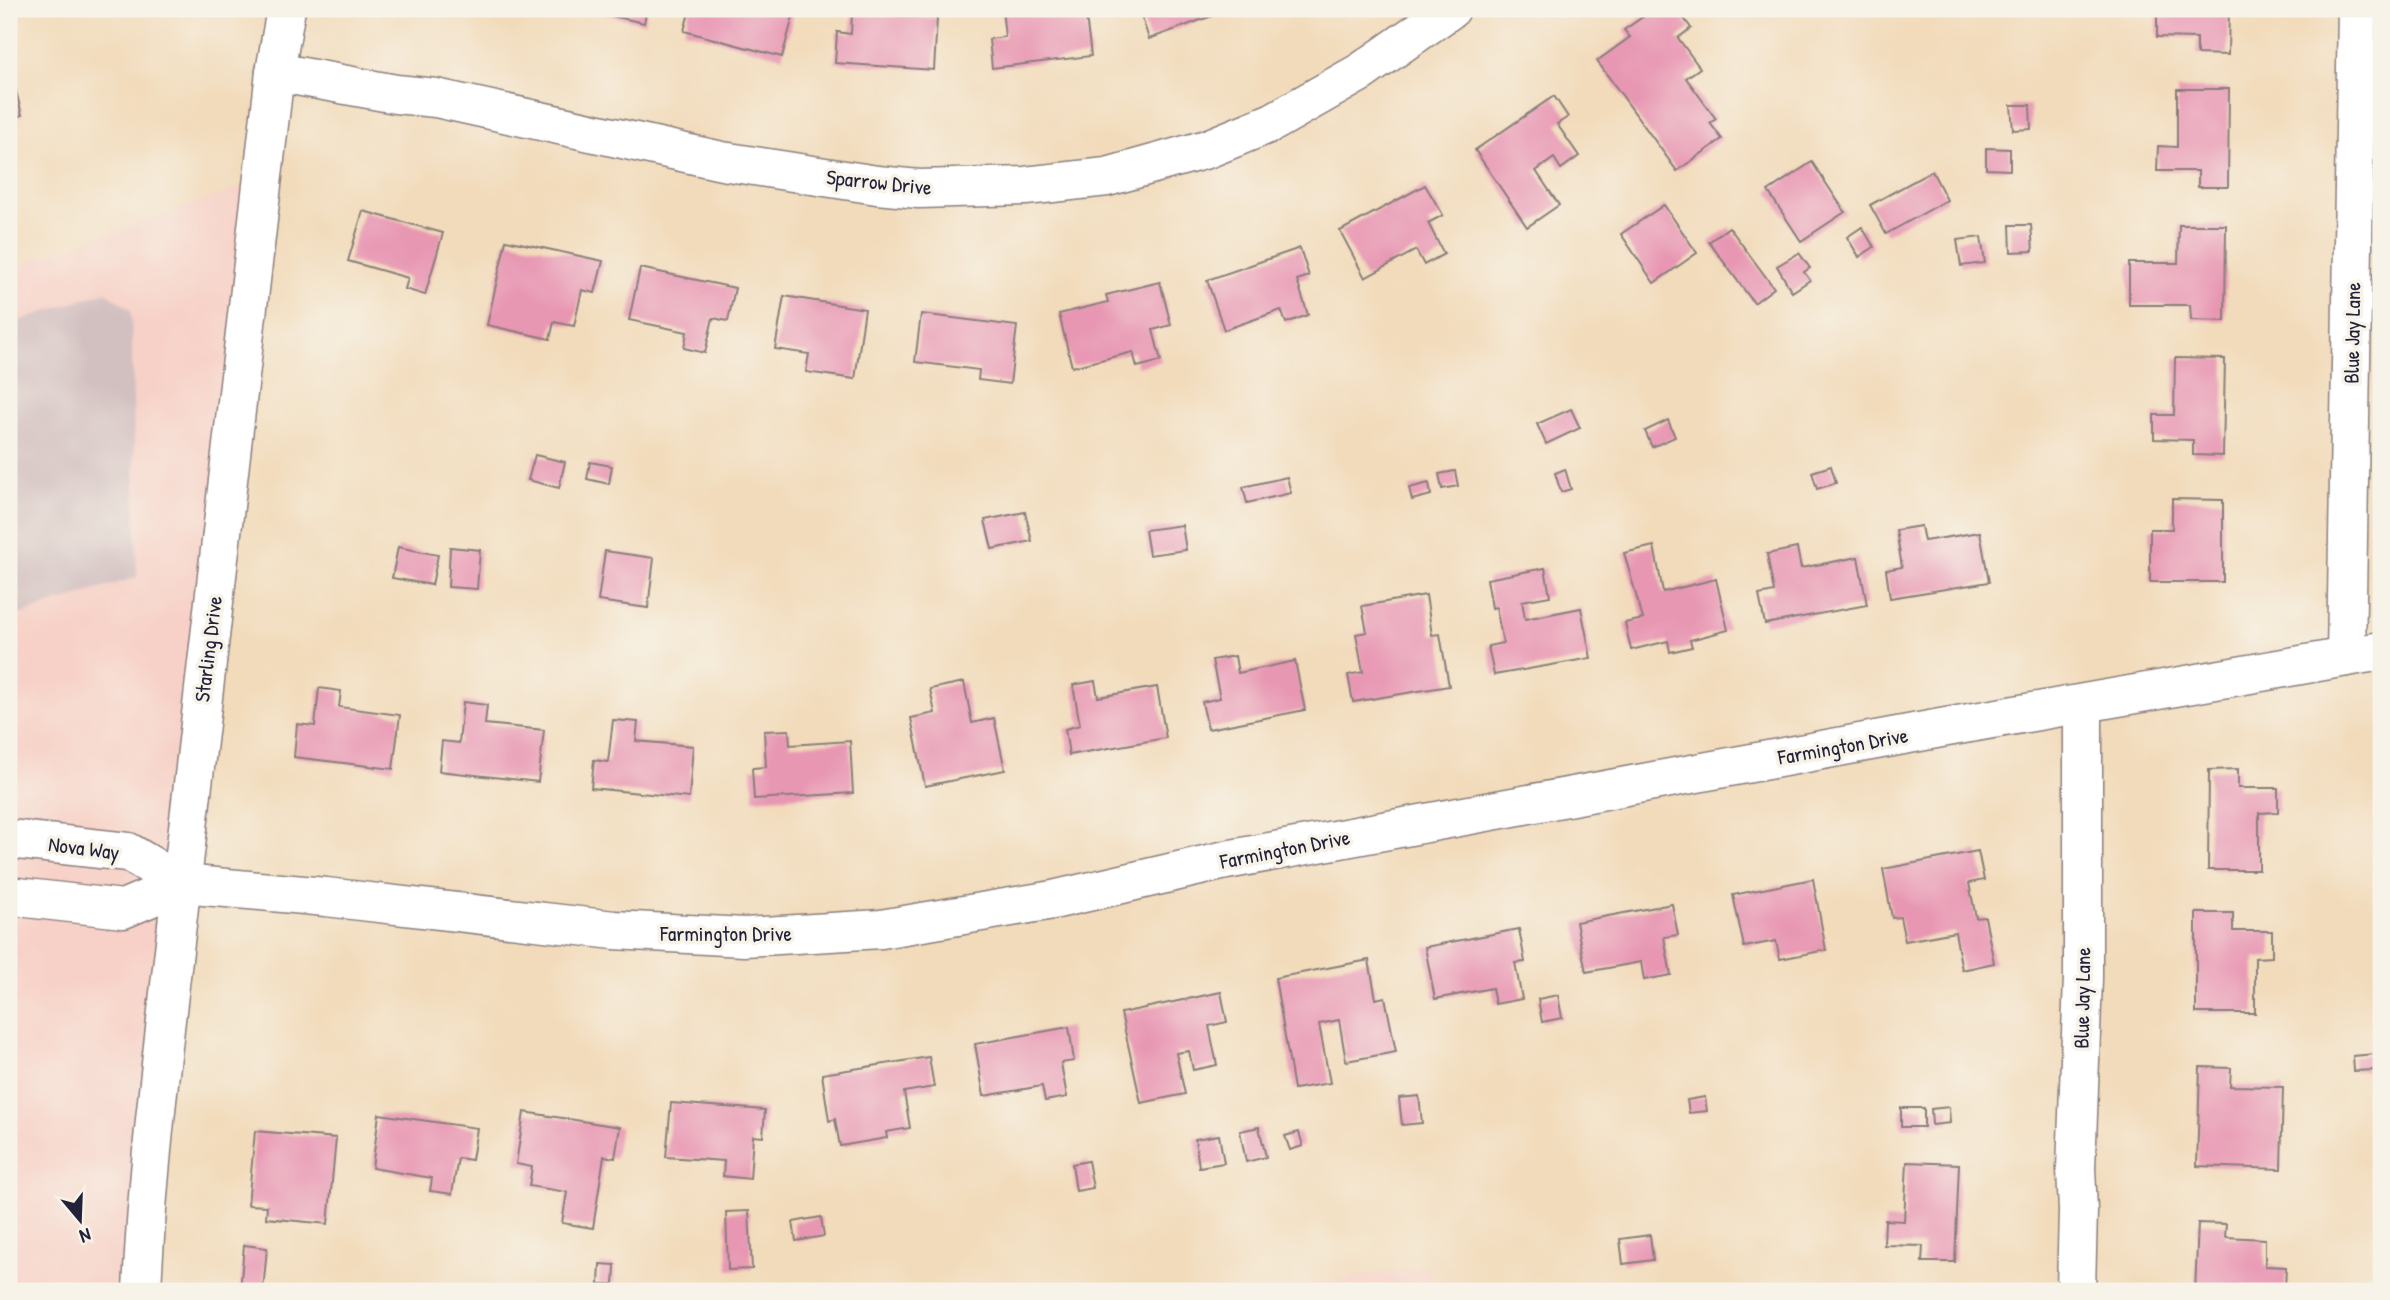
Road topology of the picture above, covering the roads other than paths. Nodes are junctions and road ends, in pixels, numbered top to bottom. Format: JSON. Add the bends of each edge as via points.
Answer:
{"nodes":[{"id":1,"x":286,"y":9,"type":"edge"},
{"id":2,"x":1451,"y":9,"type":"edge"},
{"id":3,"x":2357,"y":9,"type":"edge"},
{"id":4,"x":275,"y":72,"type":"junction"},
{"id":5,"x":2364,"y":654,"type":"edge"},
{"id":6,"x":2083,"y":704,"type":"junction"},
{"id":7,"x":9,"y":839,"type":"edge"},
{"id":8,"x":182,"y":884,"type":"junction"},
{"id":9,"x":9,"y":896,"type":"edge"},
{"id":10,"x":142,"y":1291,"type":"edge"},
{"id":11,"x":2076,"y":1291,"type":"edge"}],
"edges":[{"from":1,"to":4,"type":"street","name":"Starling Drive"},
{"from":2,"to":4,"type":"street","name":"Sparrow Drive","via":[[1361,72],[1273,122],[1218,145],[1107,177],[1025,186],[919,189],[838,179],[722,161],[436,98]]},
{"from":3,"to":5,"type":"street","name":"Blue Jay Lane"},
{"from":4,"to":8,"type":"street","name":"Starling Drive"},
{"from":5,"to":6,"type":"street","name":"Farmington Drive"},
{"from":6,"to":8,"type":"street","name":"Farmington Drive","via":[[1239,858],[1053,900],[881,929],[744,937],[614,930]]},
{"from":6,"to":11,"type":"street","name":"Blue Jay Lane"},
{"from":7,"to":8,"type":"street","name":"Nova Way","via":[[128,852]]},
{"from":8,"to":9,"type":"street","via":[[123,909]]},
{"from":8,"to":10,"type":"street","name":"Starling Drive","via":[[155,1121]]}]}
